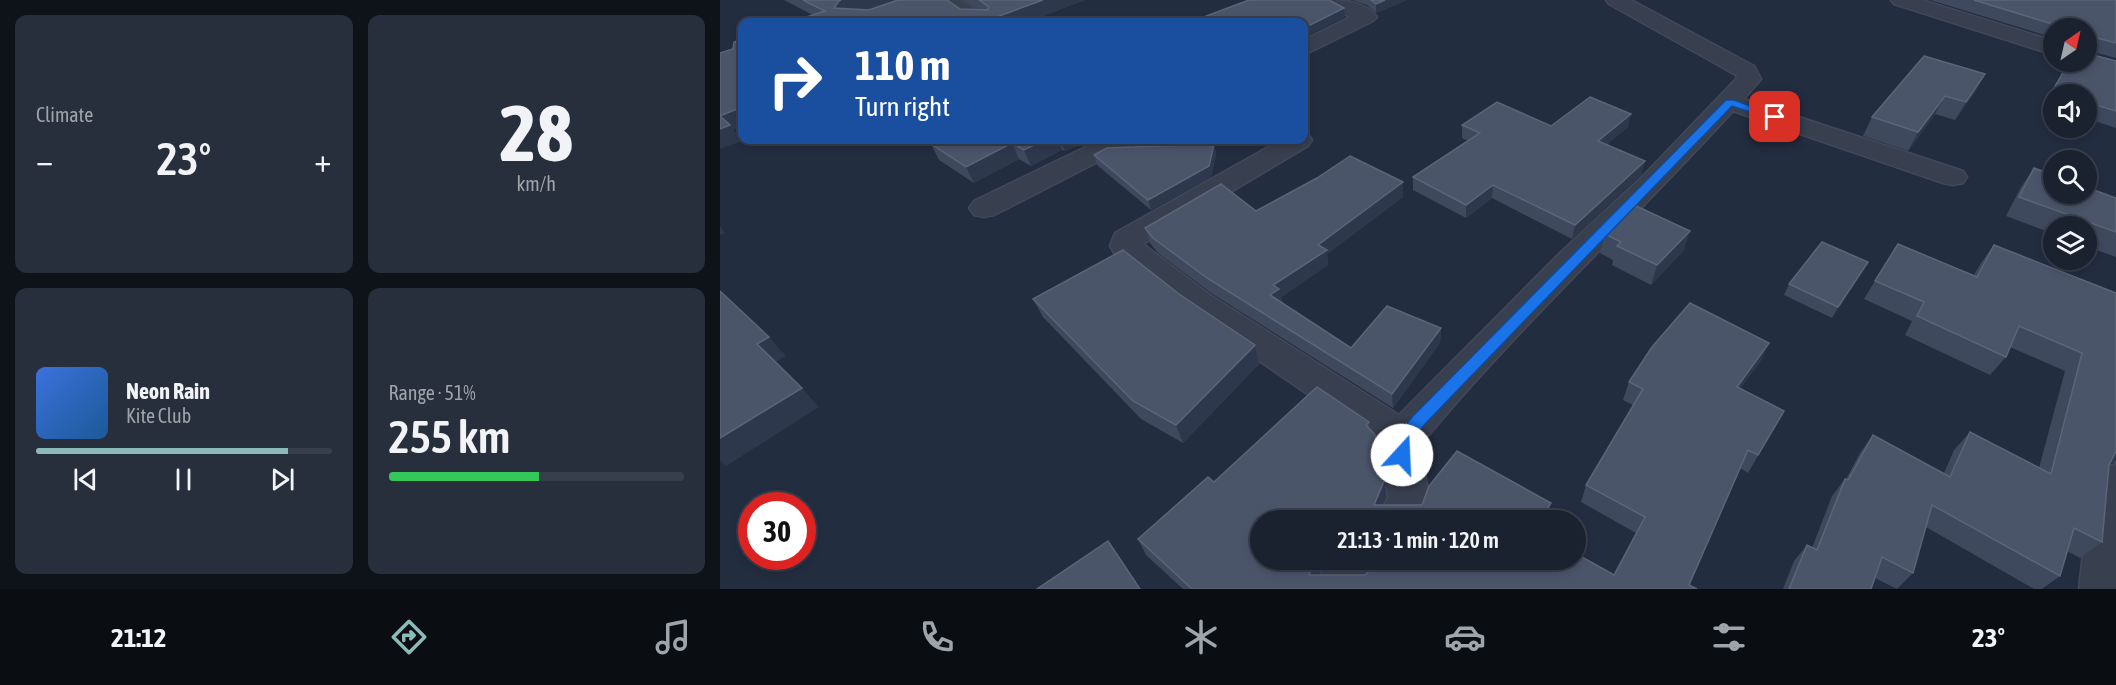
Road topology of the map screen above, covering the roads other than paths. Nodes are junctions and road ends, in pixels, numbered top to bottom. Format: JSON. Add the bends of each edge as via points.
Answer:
{"nodes":[{"id":1,"x":947,"y":0,"type":"edge"},
{"id":2,"x":1332,"y":0,"type":"edge"},
{"id":3,"x":1617,"y":0,"type":"edge"},
{"id":4,"x":1901,"y":0,"type":"edge"},
{"id":5,"x":976,"y":18,"type":"edge"},
{"id":6,"x":2043,"y":43,"type":"edge"},
{"id":7,"x":1308,"y":46,"type":"edge"},
{"id":8,"x":1730,"y":102,"type":"junction"},
{"id":9,"x":1112,"y":144,"type":"edge"},
{"id":10,"x":1292,"y":144,"type":"edge"},
{"id":11,"x":1953,"y":177,"type":"dead end"},
{"id":12,"x":984,"y":208,"type":"dead end"},
{"id":13,"x":1404,"y":439,"type":"junction"},
{"id":14,"x":2112,"y":483,"type":"dead end"},
{"id":15,"x":1404,"y":510,"type":"edge"},
{"id":16,"x":2102,"y":589,"type":"edge"}],
"edges":[{"from":1,"to":5,"type":"street"},
{"from":2,"to":7,"type":"street","via":[[1366,16]]},
{"from":3,"to":8,"type":"street","via":[[1746,71],[1749,79]]},
{"from":4,"to":6,"type":"street","via":[[1980,15]]},
{"from":8,"to":11,"type":"street"},
{"from":8,"to":13,"type":"street","via":[[1419,419]]},
{"from":9,"to":12,"type":"street"},
{"from":10,"to":13,"type":"street","via":[[1126,240],[1125,246],[1198,303]]},
{"from":13,"to":15,"type":"street","via":[[1402,455],[1411,495]]},
{"from":14,"to":16,"type":"street"}]}
